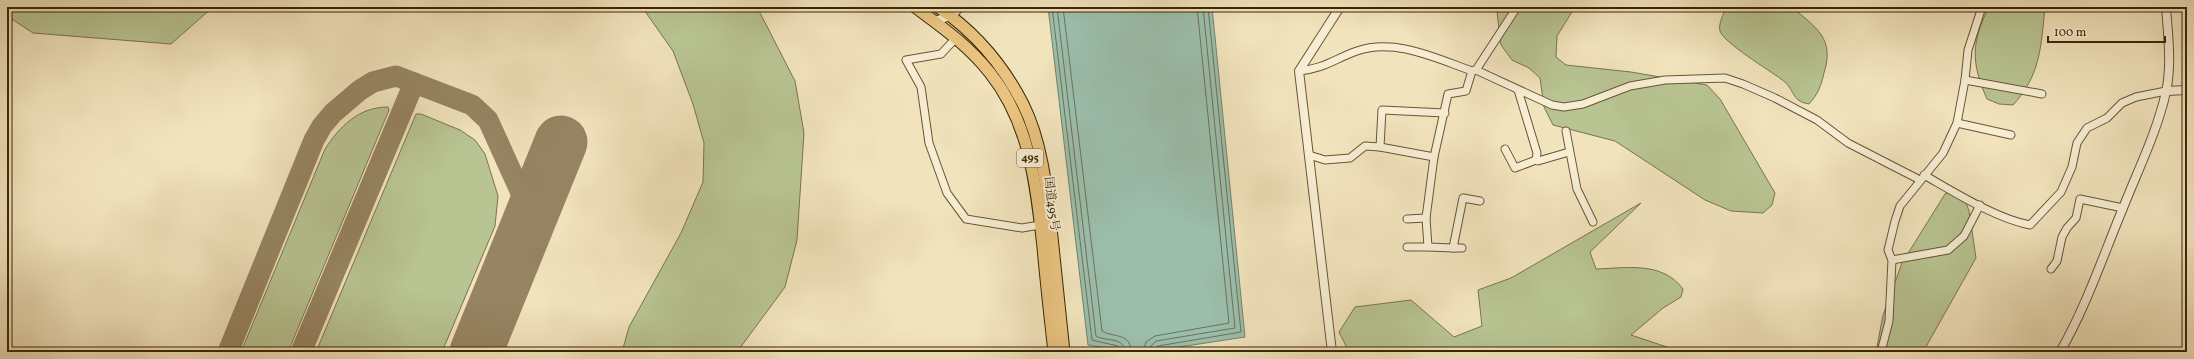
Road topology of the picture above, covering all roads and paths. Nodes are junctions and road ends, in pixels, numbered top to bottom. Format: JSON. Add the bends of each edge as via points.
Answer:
{"nodes":[{"id":1,"x":915,"y":7,"type":"edge"},
{"id":2,"x":938,"y":7,"type":"edge"},
{"id":3,"x":960,"y":7,"type":"edge"},
{"id":4,"x":1340,"y":7,"type":"edge"},
{"id":5,"x":1517,"y":7,"type":"edge"},
{"id":6,"x":1982,"y":7,"type":"edge"},
{"id":7,"x":2166,"y":7,"type":"edge"},
{"id":8,"x":952,"y":16,"type":"junction"},
{"id":9,"x":934,"y":21,"type":"junction"},
{"id":10,"x":956,"y":38,"type":"junction"},
{"id":11,"x":1474,"y":70,"type":"junction"},
{"id":12,"x":1299,"y":71,"type":"junction"},
{"id":13,"x":1965,"y":80,"type":"junction"},
{"id":14,"x":1518,"y":90,"type":"junction"},
{"id":15,"x":2187,"y":90,"type":"edge"},
{"id":16,"x":2166,"y":91,"type":"junction"},
{"id":17,"x":2042,"y":94,"type":"dead end"},
{"id":18,"x":1445,"y":113,"type":"junction"},
{"id":19,"x":1957,"y":123,"type":"junction"},
{"id":20,"x":1566,"y":131,"type":"dead end"},
{"id":21,"x":2011,"y":135,"type":"dead end"},
{"id":22,"x":1380,"y":147,"type":"junction"},
{"id":23,"x":1504,"y":149,"type":"dead end"},
{"id":24,"x":1570,"y":152,"type":"junction"},
{"id":25,"x":1309,"y":155,"type":"junction"},
{"id":26,"x":1434,"y":157,"type":"junction"},
{"id":27,"x":1536,"y":160,"type":"junction"},
{"id":28,"x":1922,"y":177,"type":"junction"},
{"id":29,"x":1480,"y":201,"type":"dead end"},
{"id":30,"x":1980,"y":205,"type":"junction"},
{"id":31,"x":2123,"y":208,"type":"junction"},
{"id":32,"x":1426,"y":218,"type":"junction"},
{"id":33,"x":1407,"y":219,"type":"dead end"},
{"id":34,"x":1593,"y":222,"type":"dead end"},
{"id":35,"x":1040,"y":225,"type":"junction"},
{"id":36,"x":1406,"y":247,"type":"dead end"},
{"id":37,"x":1428,"y":247,"type":"junction"},
{"id":38,"x":1453,"y":248,"type":"junction"},
{"id":39,"x":1462,"y":248,"type":"dead end"},
{"id":40,"x":1892,"y":260,"type":"junction"},
{"id":41,"x":2051,"y":269,"type":"dead end"},
{"id":42,"x":1053,"y":352,"type":"edge"},
{"id":43,"x":1064,"y":352,"type":"edge"},
{"id":44,"x":1332,"y":352,"type":"edge"},
{"id":45,"x":1881,"y":352,"type":"edge"},
{"id":46,"x":2060,"y":352,"type":"edge"}],
"edges":[{"from":1,"to":9,"type":"highway","name":"国道495号","number":"495"},
{"from":2,"to":8,"type":"highway","name":"国道495号","number":"495"},
{"from":3,"to":8,"type":"street"},
{"from":4,"to":12,"type":"street"},
{"from":5,"to":11,"type":"street"},
{"from":6,"to":13,"type":"street","via":[[1968,50]]},
{"from":7,"to":16,"type":"street"},
{"from":8,"to":9,"type":"street"},
{"from":8,"to":43,"type":"highway","name":"国道495号","number":"495","via":[[978,39],[1006,75],[1024,106],[1036,140],[1046,184]]},
{"from":9,"to":10,"type":"highway","name":"国道495号","number":"495"},
{"from":10,"to":35,"type":"highway","name":"国道495号","number":"495","via":[[990,73],[1014,111],[1026,141],[1036,183]]},
{"from":10,"to":35,"type":"street","via":[[941,54],[906,60],[921,87],[930,143],[947,193],[966,219],[1022,228]]},
{"from":11,"to":12,"type":"street","via":[[1385,46],[1355,51],[1317,69]]},
{"from":11,"to":14,"type":"street"},
{"from":11,"to":18,"type":"street","via":[[1466,90],[1448,94]]},
{"from":12,"to":25,"type":"street"},
{"from":13,"to":17,"type":"street"},
{"from":13,"to":19,"type":"street"},
{"from":14,"to":27,"type":"street","via":[[1533,132]]},
{"from":14,"to":28,"type":"street","via":[[1552,105],[1564,107],[1582,104],[1630,86],[1658,81],[1725,78],[1775,98],[1817,120],[1848,143]]},
{"from":15,"to":16,"type":"street"},
{"from":16,"to":30,"type":"street","via":[[2136,97],[2122,103],[2107,118],[2088,128],[2077,143],[2072,167],[2061,192],[2030,224],[2020,223]]},
{"from":16,"to":31,"type":"street","via":[[2154,132]]},
{"from":18,"to":22,"type":"street","via":[[1382,110]]},
{"from":18,"to":26,"type":"street"},
{"from":19,"to":21,"type":"street"},
{"from":19,"to":28,"type":"street","via":[[1943,153]]},
{"from":20,"to":24,"type":"street"},
{"from":22,"to":25,"type":"street","via":[[1365,146],[1350,158],[1325,160]]},
{"from":22,"to":26,"type":"street"},
{"from":23,"to":27,"type":"street","via":[[1515,168]]},
{"from":24,"to":27,"type":"street"},
{"from":24,"to":34,"type":"street","via":[[1577,189]]},
{"from":25,"to":44,"type":"street"},
{"from":26,"to":32,"type":"street"},
{"from":28,"to":30,"type":"street"},
{"from":28,"to":40,"type":"street","via":[[1900,206],[1894,221],[1888,250]]},
{"from":29,"to":38,"type":"street","via":[[1463,198]]},
{"from":30,"to":40,"type":"street","via":[[1964,236],[1948,250]]},
{"from":31,"to":41,"type":"street","via":[[2080,199],[2076,218],[2062,237],[2057,261]]},
{"from":31,"to":46,"type":"street","via":[[2071,333]]},
{"from":32,"to":33,"type":"street"},
{"from":32,"to":37,"type":"street"},
{"from":35,"to":42,"type":"highway","name":"国道495号","number":"495"},
{"from":36,"to":37,"type":"street"},
{"from":37,"to":38,"type":"street"},
{"from":38,"to":39,"type":"street"},
{"from":40,"to":45,"type":"street","via":[[1889,321]]}]}
